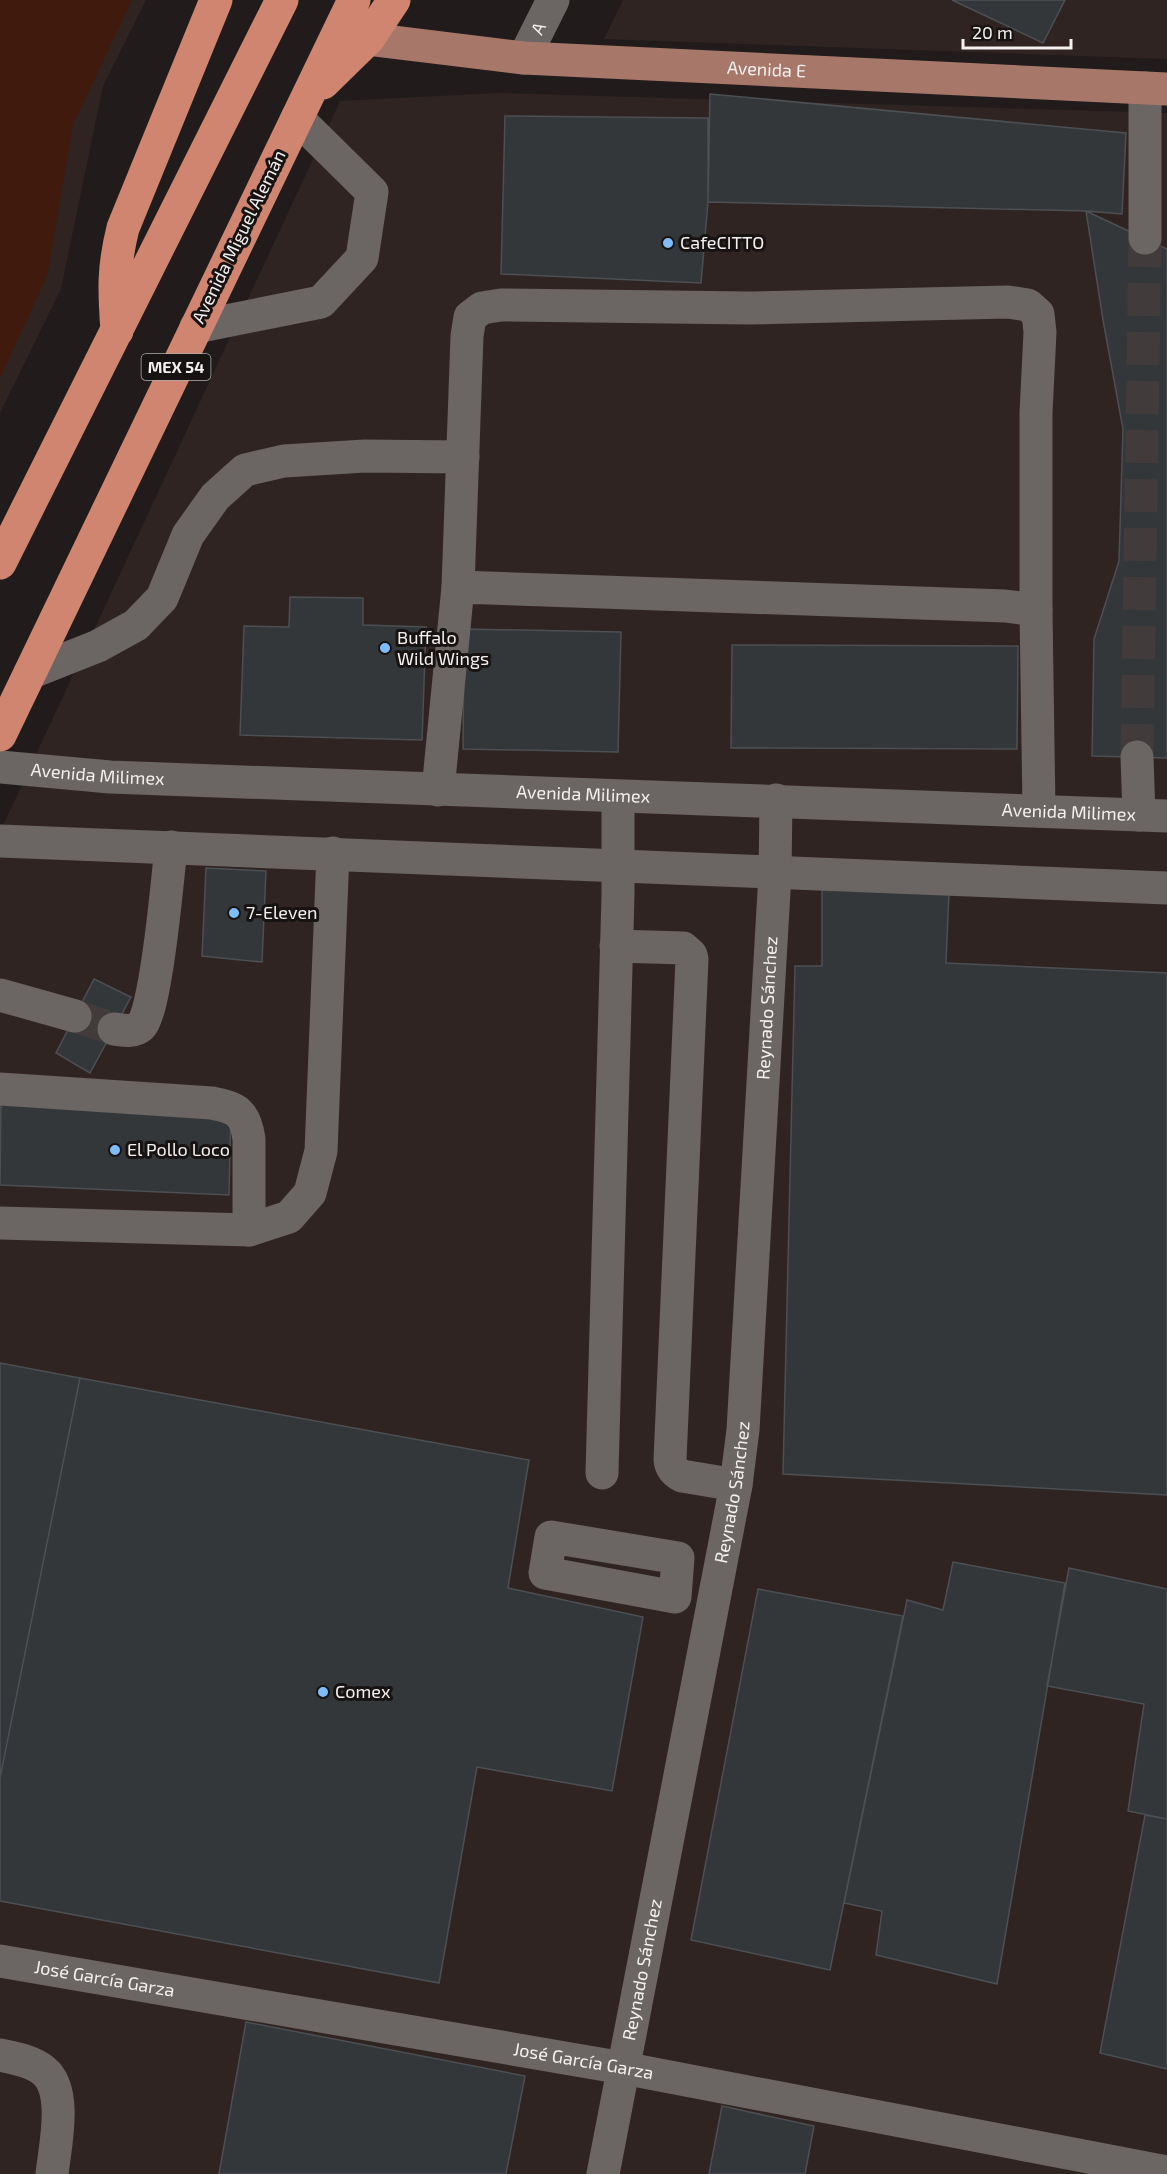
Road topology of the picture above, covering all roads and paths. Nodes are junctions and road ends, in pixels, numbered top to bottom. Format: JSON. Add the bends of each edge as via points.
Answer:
{"nodes":[{"id":1,"x":216,"y":0,"type":"edge"},
{"id":2,"x":282,"y":0,"type":"edge"},
{"id":3,"x":354,"y":0,"type":"edge"},
{"id":4,"x":394,"y":0,"type":"edge"},
{"id":5,"x":553,"y":0,"type":"edge"},
{"id":6,"x":368,"y":39,"type":"junction"},
{"id":7,"x":524,"y":58,"type":"junction"},
{"id":8,"x":1156,"y":88,"type":"edge"},
{"id":9,"x":301,"y":110,"type":"junction"},
{"id":10,"x":1145,"y":238,"type":"tunnel mouth"},
{"id":11,"x":196,"y":327,"type":"junction"},
{"id":12,"x":117,"y":331,"type":"junction"},
{"id":13,"x":463,"y":457,"type":"junction"},
{"id":14,"x":0,"y":563,"type":"edge"},
{"id":15,"x":458,"y":587,"type":"junction"},
{"id":16,"x":1036,"y":610,"type":"junction"},
{"id":17,"x":30,"y":673,"type":"junction"},
{"id":18,"x":0,"y":735,"type":"edge"},
{"id":19,"x":1137,"y":757,"type":"tunnel mouth"},
{"id":20,"x":0,"y":767,"type":"edge"},
{"id":21,"x":438,"y":789,"type":"junction"},
{"id":22,"x":618,"y":797,"type":"junction"},
{"id":23,"x":776,"y":800,"type":"junction"},
{"id":24,"x":1039,"y":811,"type":"junction"},
{"id":25,"x":1153,"y":815,"type":"edge"},
{"id":26,"x":0,"y":841,"type":"edge"},
{"id":27,"x":171,"y":847,"type":"junction"},
{"id":28,"x":333,"y":853,"type":"junction"},
{"id":29,"x":618,"y":866,"type":"junction"},
{"id":30,"x":775,"y":874,"type":"junction"},
{"id":31,"x":1167,"y":888,"type":"edge"},
{"id":32,"x":616,"y":946,"type":"junction"},
{"id":33,"x":0,"y":994,"type":"edge"},
{"id":34,"x":75,"y":1016,"type":"tunnel mouth"},
{"id":35,"x":114,"y":1029,"type":"tunnel mouth"},
{"id":36,"x":0,"y":1089,"type":"edge"},
{"id":37,"x":0,"y":1223,"type":"edge"},
{"id":38,"x":249,"y":1230,"type":"junction"},
{"id":39,"x":602,"y":1473,"type":"dead end"},
{"id":40,"x":736,"y":1485,"type":"junction"},
{"id":41,"x":676,"y":1579,"type":"dead end"},
{"id":42,"x":715,"y":1588,"type":"junction"},
{"id":43,"x":0,"y":1961,"type":"edge"},
{"id":44,"x":0,"y":2055,"type":"edge"},
{"id":45,"x":623,"y":2068,"type":"junction"},
{"id":46,"x":1167,"y":2172,"type":"edge"},
{"id":47,"x":52,"y":2174,"type":"edge"},
{"id":48,"x":603,"y":2174,"type":"edge"}],
"edges":[{"from":1,"to":12,"type":"highway","via":[[123,228],[113,285]]},
{"from":2,"to":12,"type":"highway"},
{"from":3,"to":9,"type":"highway","name":"Avenida Miguel Alemán","number":"MEX 54"},
{"from":4,"to":6,"type":"highway"},
{"from":5,"to":7,"type":"street","name":"A"},
{"from":6,"to":7,"type":"main road","name":"Avenida E"},
{"from":6,"to":9,"type":"highway"},
{"from":7,"to":8,"type":"main road","name":"Avenida E"},
{"from":8,"to":10,"type":"street"},
{"from":9,"to":11,"type":"highway","name":"Avenida Miguel Alemán","number":"MEX 54"},
{"from":9,"to":11,"type":"street","via":[[372,192],[362,258],[321,302]]},
{"from":11,"to":17,"type":"highway","name":"Avenida Miguel Alemán","number":"MEX 54"},
{"from":12,"to":14,"type":"highway"},
{"from":13,"to":15,"type":"street"},
{"from":13,"to":16,"type":"street","via":[[467,336],[470,317],[482,308],[501,304],[750,308],[1008,302],[1028,305],[1038,314],[1040,332]]},
{"from":13,"to":17,"type":"street","via":[[365,456],[284,461],[244,470],[208,506],[188,535],[162,598],[136,626]]},
{"from":15,"to":16,"type":"street"},
{"from":15,"to":21,"type":"street"},
{"from":16,"to":24,"type":"street"},
{"from":17,"to":18,"type":"highway","name":"Avenida Miguel Alemán","number":"MEX 54"},
{"from":19,"to":25,"type":"street"},
{"from":20,"to":21,"type":"street","name":"Avenida Milimex","via":[[110,777]]},
{"from":21,"to":22,"type":"street","name":"Avenida Milimex"},
{"from":22,"to":23,"type":"street","name":"Avenida Milimex"},
{"from":22,"to":29,"type":"street"},
{"from":23,"to":24,"type":"street","name":"Avenida Milimex"},
{"from":23,"to":30,"type":"street","name":"Reynado Sánchez"},
{"from":24,"to":25,"type":"street","name":"Avenida Milimex"},
{"from":26,"to":27,"type":"street"},
{"from":27,"to":28,"type":"street"},
{"from":27,"to":35,"type":"street","via":[[148,1014],[141,1026],[129,1031]]},
{"from":28,"to":29,"type":"street"},
{"from":28,"to":38,"type":"street","via":[[321,1151],[310,1193],[289,1217]]},
{"from":29,"to":30,"type":"street"},
{"from":29,"to":32,"type":"street"},
{"from":30,"to":31,"type":"street"},
{"from":30,"to":40,"type":"street","name":"Reynado Sánchez","via":[[743,1430]]},
{"from":32,"to":39,"type":"street"},
{"from":32,"to":40,"type":"street","via":[[683,948],[692,959],[670,1460],[671,1467],[682,1476]]},
{"from":33,"to":34,"type":"street"},
{"from":36,"to":38,"type":"street","via":[[230,1106],[247,1125]]},
{"from":37,"to":38,"type":"street"},
{"from":40,"to":42,"type":"street","name":"Reynado Sánchez"},
{"from":41,"to":42,"type":"street"},
{"from":42,"to":45,"type":"street","name":"Reynado Sánchez"},
{"from":43,"to":45,"type":"street","name":"José García Garza"},
{"from":44,"to":47,"type":"street","via":[[44,2071],[57,2091]]},
{"from":45,"to":46,"type":"street","name":"José García Garza"},
{"from":45,"to":48,"type":"street","name":"Reynado Sánchez"}]}
